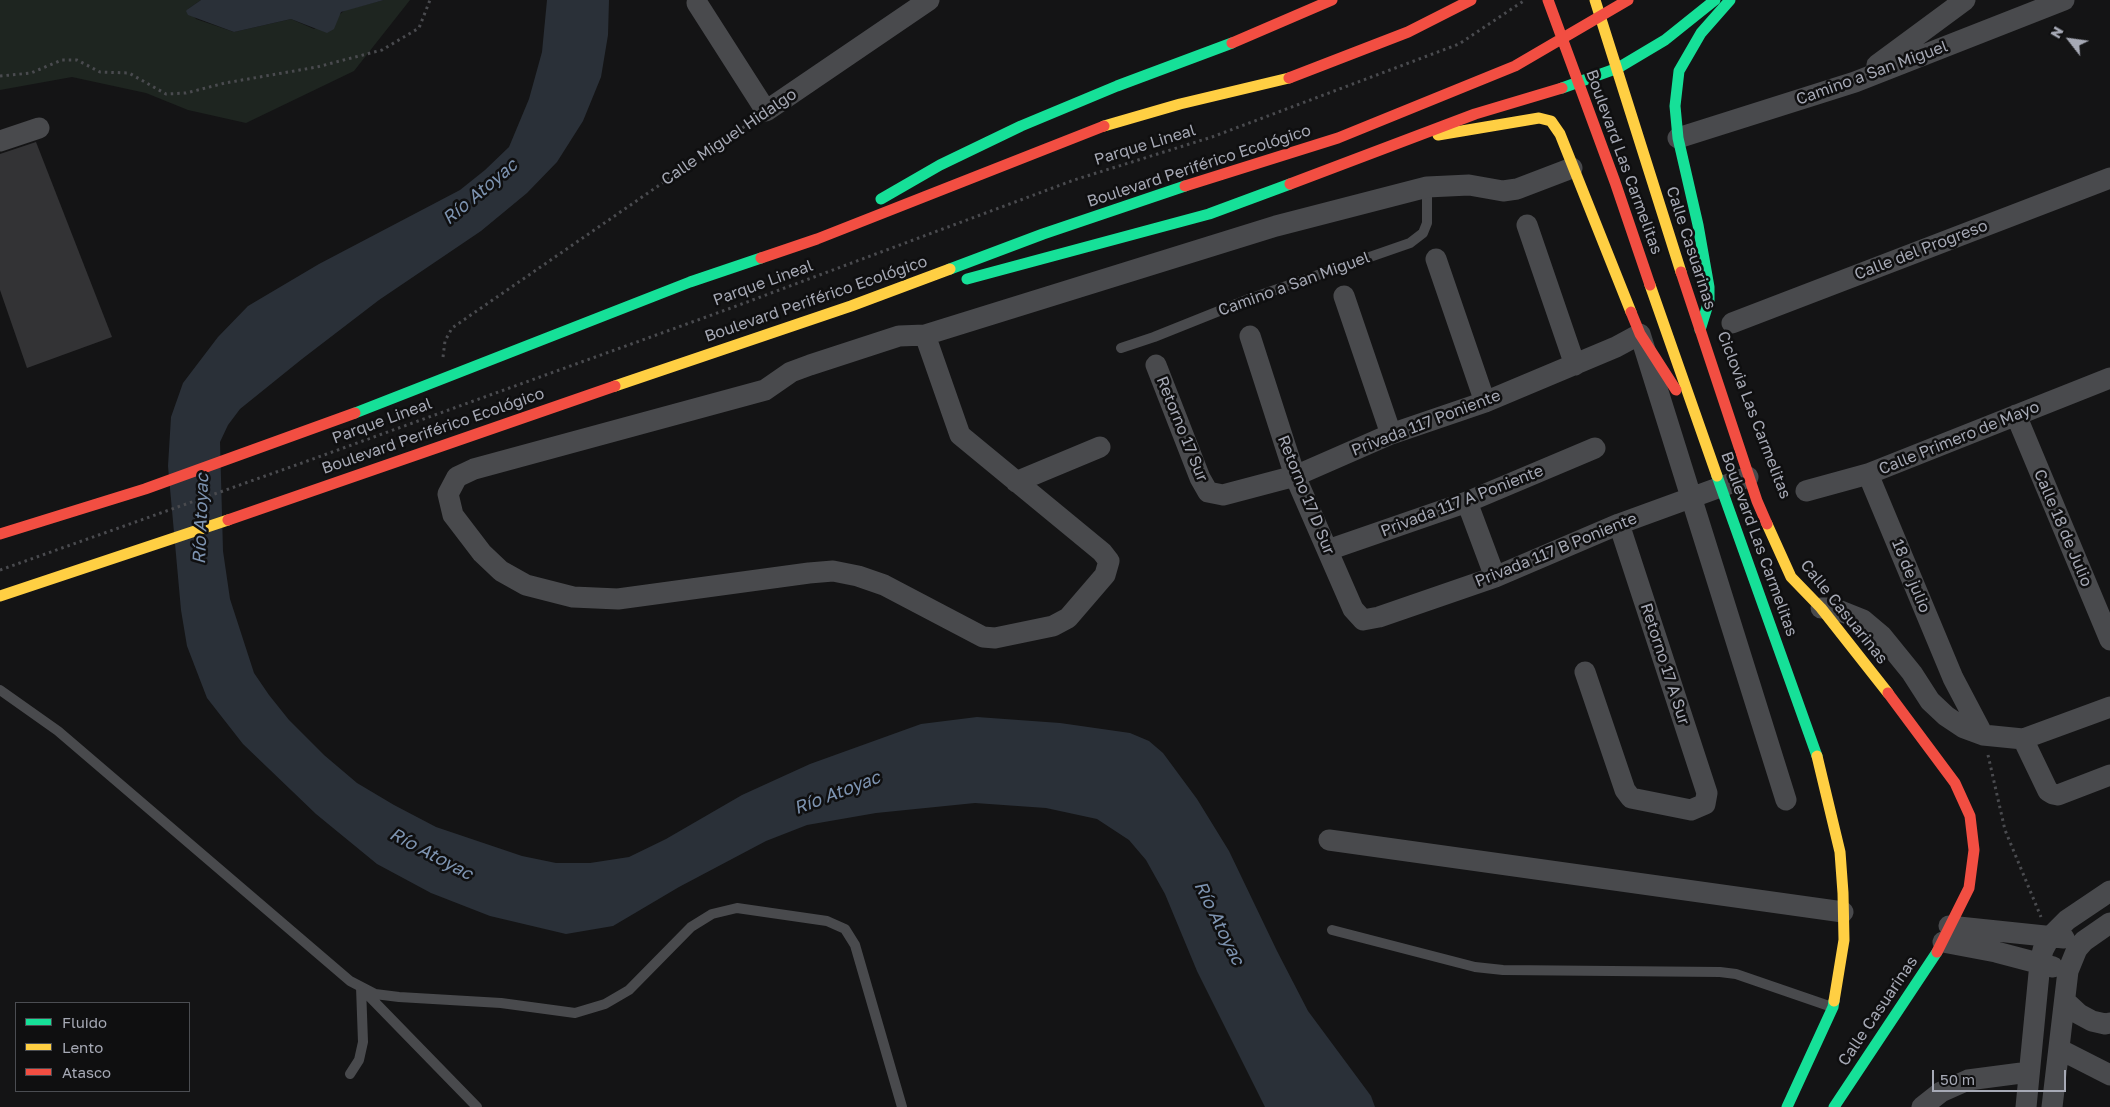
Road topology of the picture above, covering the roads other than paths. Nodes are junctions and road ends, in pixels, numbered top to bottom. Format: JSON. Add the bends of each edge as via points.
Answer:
{"nodes":[{"id":1,"x":929,"y":0,"type":"edge"},
{"id":2,"x":1313,"y":0,"type":"edge"},
{"id":3,"x":1332,"y":0,"type":"edge"},
{"id":4,"x":1471,"y":0,"type":"edge"},
{"id":5,"x":1548,"y":0,"type":"edge"},
{"id":6,"x":1595,"y":0,"type":"edge"},
{"id":7,"x":1628,"y":0,"type":"edge"},
{"id":8,"x":1715,"y":0,"type":"edge"},
{"id":9,"x":1730,"y":0,"type":"edge"},
{"id":10,"x":1966,"y":0,"type":"edge"},
{"id":11,"x":2064,"y":0,"type":"edge"},
{"id":12,"x":697,"y":3,"type":"dead end"},
{"id":13,"x":1239,"y":40,"type":"junction"},
{"id":14,"x":1618,"y":68,"type":"junction"},
{"id":15,"x":1578,"y":82,"type":"junction"},
{"id":16,"x":1855,"y":82,"type":"junction"},
{"id":17,"x":39,"y":128,"type":"dead end"},
{"id":18,"x":1678,"y":138,"type":"junction"},
{"id":19,"x":0,"y":141,"type":"edge"},
{"id":20,"x":1407,"y":141,"type":"junction"},
{"id":21,"x":1572,"y":168,"type":"junction"},
{"id":22,"x":2110,"y":178,"type":"edge"},
{"id":23,"x":1427,"y":188,"type":"junction"},
{"id":24,"x":1527,"y":224,"type":"dead end"},
{"id":25,"x":817,"y":239,"type":"junction"},
{"id":26,"x":1436,"y":259,"type":"dead end"},
{"id":27,"x":952,"y":283,"type":"dead end"},
{"id":28,"x":934,"y":288,"type":"dead end"},
{"id":29,"x":1344,"y":296,"type":"dead end"},
{"id":30,"x":851,"y":306,"type":"junction"},
{"id":31,"x":1732,"y":323,"type":"dead end"},
{"id":32,"x":1700,"y":330,"type":"junction"},
{"id":33,"x":1640,"y":334,"type":"junction"},
{"id":34,"x":925,"y":335,"type":"junction"},
{"id":35,"x":1250,"y":336,"type":"dead end"},
{"id":36,"x":1121,"y":348,"type":"dead end"},
{"id":37,"x":1575,"y":364,"type":"junction"},
{"id":38,"x":1156,"y":365,"type":"dead end"},
{"id":39,"x":2110,"y":378,"type":"edge"},
{"id":40,"x":1485,"y":402,"type":"junction"},
{"id":41,"x":2016,"y":415,"type":"junction"},
{"id":42,"x":1698,"y":424,"type":"junction"},
{"id":43,"x":1392,"y":434,"type":"junction"},
{"id":44,"x":1100,"y":447,"type":"dead end"},
{"id":45,"x":1595,"y":448,"type":"dead end"},
{"id":46,"x":1868,"y":474,"type":"junction"},
{"id":47,"x":1295,"y":476,"type":"junction"},
{"id":48,"x":1748,"y":477,"type":"junction"},
{"id":49,"x":1016,"y":482,"type":"junction"},
{"id":50,"x":1721,"y":486,"type":"junction"},
{"id":51,"x":1806,"y":491,"type":"dead end"},
{"id":52,"x":1208,"y":492,"type":"joint"},
{"id":53,"x":1691,"y":497,"type":"junction"},
{"id":54,"x":1468,"y":502,"type":"junction"},
{"id":55,"x":1619,"y":524,"type":"junction"},
{"id":56,"x":0,"y":534,"type":"edge"},
{"id":57,"x":1328,"y":550,"type":"junction"},
{"id":58,"x":1495,"y":577,"type":"junction"},
{"id":59,"x":0,"y":596,"type":"edge"},
{"id":60,"x":1821,"y":608,"type":"junction"},
{"id":61,"x":1363,"y":620,"type":"joint"},
{"id":62,"x":2110,"y":640,"type":"edge"},
{"id":63,"x":1585,"y":672,"type":"dead end"},
{"id":64,"x":0,"y":690,"type":"edge"},
{"id":65,"x":2110,"y":707,"type":"edge"},
{"id":66,"x":1983,"y":734,"type":"junction"},
{"id":67,"x":2023,"y":739,"type":"junction"},
{"id":68,"x":2110,"y":775,"type":"edge"},
{"id":69,"x":1786,"y":800,"type":"dead end"},
{"id":70,"x":1330,"y":840,"type":"dead end"},
{"id":71,"x":2110,"y":891,"type":"edge"},
{"id":72,"x":1843,"y":912,"type":"junction"},
{"id":73,"x":2110,"y":923,"type":"edge"},
{"id":74,"x":1332,"y":930,"type":"dead end"},
{"id":75,"x":1946,"y":934,"type":"junction"},
{"id":76,"x":2050,"y":937,"type":"junction"},
{"id":77,"x":2084,"y":941,"type":"junction"},
{"id":78,"x":2040,"y":963,"type":"junction"},
{"id":79,"x":2068,"y":971,"type":"junction"},
{"id":80,"x":361,"y":987,"type":"junction"},
{"id":81,"x":2065,"y":1001,"type":"junction"},
{"id":82,"x":1832,"y":1007,"type":"junction"},
{"id":83,"x":2110,"y":1023,"type":"edge"},
{"id":84,"x":2059,"y":1049,"type":"junction"},
{"id":85,"x":2029,"y":1072,"type":"junction"},
{"id":86,"x":350,"y":1074,"type":"dead end"},
{"id":87,"x":2110,"y":1075,"type":"edge"},
{"id":88,"x":477,"y":1107,"type":"edge"},
{"id":89,"x":902,"y":1107,"type":"edge"},
{"id":90,"x":1787,"y":1107,"type":"edge"},
{"id":91,"x":1834,"y":1107,"type":"edge"},
{"id":92,"x":1922,"y":1107,"type":"edge"},
{"id":93,"x":2026,"y":1107,"type":"edge"},
{"id":94,"x":2052,"y":1107,"type":"edge"}],
"edges":[{"from":1,"to":12,"type":"street","name":"Calle Miguel Hidalgo","via":[[766,111]]},
{"from":2,"to":13,"type":"main road"},
{"from":3,"to":13,"type":"main road"},
{"from":4,"to":25,"type":"main road","via":[[1408,32],[1281,80],[1104,126]]},
{"from":5,"to":15,"type":"main road","name":"Boulevard Las Carmelitas"},
{"from":6,"to":14,"type":"main road","name":"Boulevard Las Carmelitas"},
{"from":7,"to":30,"type":"main road","name":"Boulevard Periférico Ecológico","via":[[1515,66],[1338,138],[1043,234]]},
{"from":8,"to":14,"type":"main road","via":[[1665,40]]},
{"from":9,"to":18,"type":"main road","via":[[1700,33],[1679,71],[1675,106]]},
{"from":10,"to":16,"type":"street"},
{"from":11,"to":16,"type":"street","name":"Camino a San Miguel"},
{"from":13,"to":25,"type":"main road","via":[[1021,126],[906,184]]},
{"from":14,"to":15,"type":"main road"},
{"from":14,"to":32,"type":"main road","name":"Calle Casuarinas"},
{"from":15,"to":20,"type":"main road","via":[[1475,114]]},
{"from":15,"to":42,"type":"main road","name":"Boulevard Las Carmelitas"},
{"from":16,"to":18,"type":"street","name":"Camino a San Miguel"},
{"from":17,"to":19,"type":"street"},
{"from":18,"to":32,"type":"main road","via":[[1709,288],[1709,301]]},
{"from":20,"to":21,"type":"main road","via":[[1539,118],[1551,121],[1560,134]]},
{"from":20,"to":27,"type":"main road","via":[[1209,214]]},
{"from":21,"to":23,"type":"street","via":[[1502,192],[1469,185]]},
{"from":21,"to":33,"type":"main road"},
{"from":22,"to":31,"type":"street","name":"Calle del Progreso"},
{"from":23,"to":34,"type":"street","via":[[1276,226]]},
{"from":23,"to":36,"type":"lane","name":"Camino a San Miguel","via":[[1427,223],[1423,233],[1410,243]]},
{"from":24,"to":37,"type":"street"},
{"from":25,"to":56,"type":"main road","via":[[690,282],[397,398],[145,489]]},
{"from":26,"to":40,"type":"street"},
{"from":28,"to":30,"type":"main road"},
{"from":29,"to":43,"type":"street"},
{"from":30,"to":59,"type":"main road","name":"Boulevard Periférico Ecológico"},
{"from":32,"to":48,"type":"main road","name":"Calle Casuarinas"},
{"from":33,"to":37,"type":"street","name":"Privada 117 Poniente"},
{"from":33,"to":42,"type":"main road"},
{"from":33,"to":53,"type":"street"},
{"from":34,"to":49,"type":"street","via":[[960,435]]},
{"from":34,"to":49,"type":"street","via":[[899,336],[810,364],[791,372],[765,390],[474,469],[457,477],[448,494],[453,515],[482,553],[501,571],[526,585],[572,596],[618,599],[809,572],[833,572],[884,585],[983,637],[995,638],[1053,626],[1068,618],[1105,574],[1109,561]]},
{"from":35,"to":47,"type":"street","name":"Retorno 17 D Sur"},
{"from":37,"to":40,"type":"street","name":"Privada 117 Poniente"},
{"from":38,"to":52,"type":"street","name":"Retorno 17 Sur"},
{"from":39,"to":41,"type":"street","name":"Calle Primero de Mayo"},
{"from":40,"to":43,"type":"street","name":"Privada 117 Poniente"},
{"from":41,"to":46,"type":"street","name":"Calle Primero de Mayo"},
{"from":41,"to":62,"type":"street","name":"Calle 18 de Julio"},
{"from":42,"to":50,"type":"main road","name":"Boulevard Las Carmelitas"},
{"from":43,"to":47,"type":"street","name":"Privada 117 Poniente"},
{"from":44,"to":49,"type":"street"},
{"from":45,"to":54,"type":"street","name":"Privada 117 A Poniente"},
{"from":46,"to":51,"type":"street","name":"Calle Primero de Mayo"},
{"from":46,"to":66,"type":"street","name":"18 de julio","via":[[1953,678]]},
{"from":47,"to":52,"type":"street","name":"Privada 117 Poniente","via":[[1223,495]]},
{"from":47,"to":57,"type":"street","name":"Retorno 17 D Sur"},
{"from":48,"to":50,"type":"street","name":"Privada 117 B Poniente"},
{"from":48,"to":60,"type":"main road","name":"Calle Casuarinas","via":[[1791,576]]},
{"from":50,"to":53,"type":"street","name":"Privada 117 B Poniente"},
{"from":50,"to":72,"type":"main road","name":"Boulevard Las Carmelitas","via":[[1817,754],[1840,852]]},
{"from":53,"to":55,"type":"street","name":"Privada 117 B Poniente"},
{"from":53,"to":69,"type":"street"},
{"from":54,"to":57,"type":"street","name":"Privada 117 A Poniente"},
{"from":54,"to":58,"type":"street"},
{"from":55,"to":58,"type":"street","name":"Privada 117 B Poniente"},
{"from":55,"to":63,"type":"street","name":"Retorno 17 A Sur","via":[[1707,793],[1705,804],[1691,810],[1631,798],[1625,790]]},
{"from":57,"to":61,"type":"street","name":"Retorno 17 D Sur","via":[[1353,609]]},
{"from":58,"to":61,"type":"street","name":"Privada 117 B Poniente"},
{"from":60,"to":66,"type":"street","via":[[1833,608],[1863,620],[1882,636],[1930,701],[1964,728]]},
{"from":60,"to":75,"type":"main road","name":"Calle Casuarinas","via":[[1924,739],[1955,783],[1970,816],[1974,850],[1969,888]]},
{"from":64,"to":80,"type":"lane","via":[[58,731],[350,981]]},
{"from":65,"to":67,"type":"street"},
{"from":66,"to":67,"type":"street"},
{"from":67,"to":68,"type":"street","via":[[2052,794],[2058,795]]},
{"from":70,"to":72,"type":"street"},
{"from":71,"to":76,"type":"street","via":[[2067,920]]},
{"from":72,"to":82,"type":"main road","name":"Boulevard Las Carmelitas","via":[[1844,940]]},
{"from":73,"to":77,"type":"street"},
{"from":74,"to":82,"type":"lane","via":[[1475,967],[1736,974]]},
{"from":75,"to":76,"type":"street"},
{"from":75,"to":78,"type":"street"},
{"from":75,"to":91,"type":"main road","name":"Calle Casuarinas"},
{"from":76,"to":77,"type":"street"},
{"from":76,"to":78,"type":"street"},
{"from":77,"to":79,"type":"street"},
{"from":78,"to":79,"type":"street"},
{"from":78,"to":85,"type":"street"},
{"from":79,"to":81,"type":"street"},
{"from":80,"to":86,"type":"lane","via":[[363,1042],[359,1060]]},
{"from":80,"to":88,"type":"lane"},
{"from":80,"to":89,"type":"lane","via":[[375,994],[399,997],[501,1003],[575,1013],[605,1004],[629,990],[691,927],[712,914],[737,908],[827,921],[845,929],[855,945]]},
{"from":81,"to":83,"type":"street","via":[[2092,1021]]},
{"from":81,"to":84,"type":"street"},
{"from":82,"to":90,"type":"main road","name":"Boulevard Las Carmelitas"},
{"from":84,"to":87,"type":"street"},
{"from":84,"to":94,"type":"street"},
{"from":85,"to":92,"type":"street","via":[[1968,1080],[1942,1092]]},
{"from":85,"to":93,"type":"street"}]}
